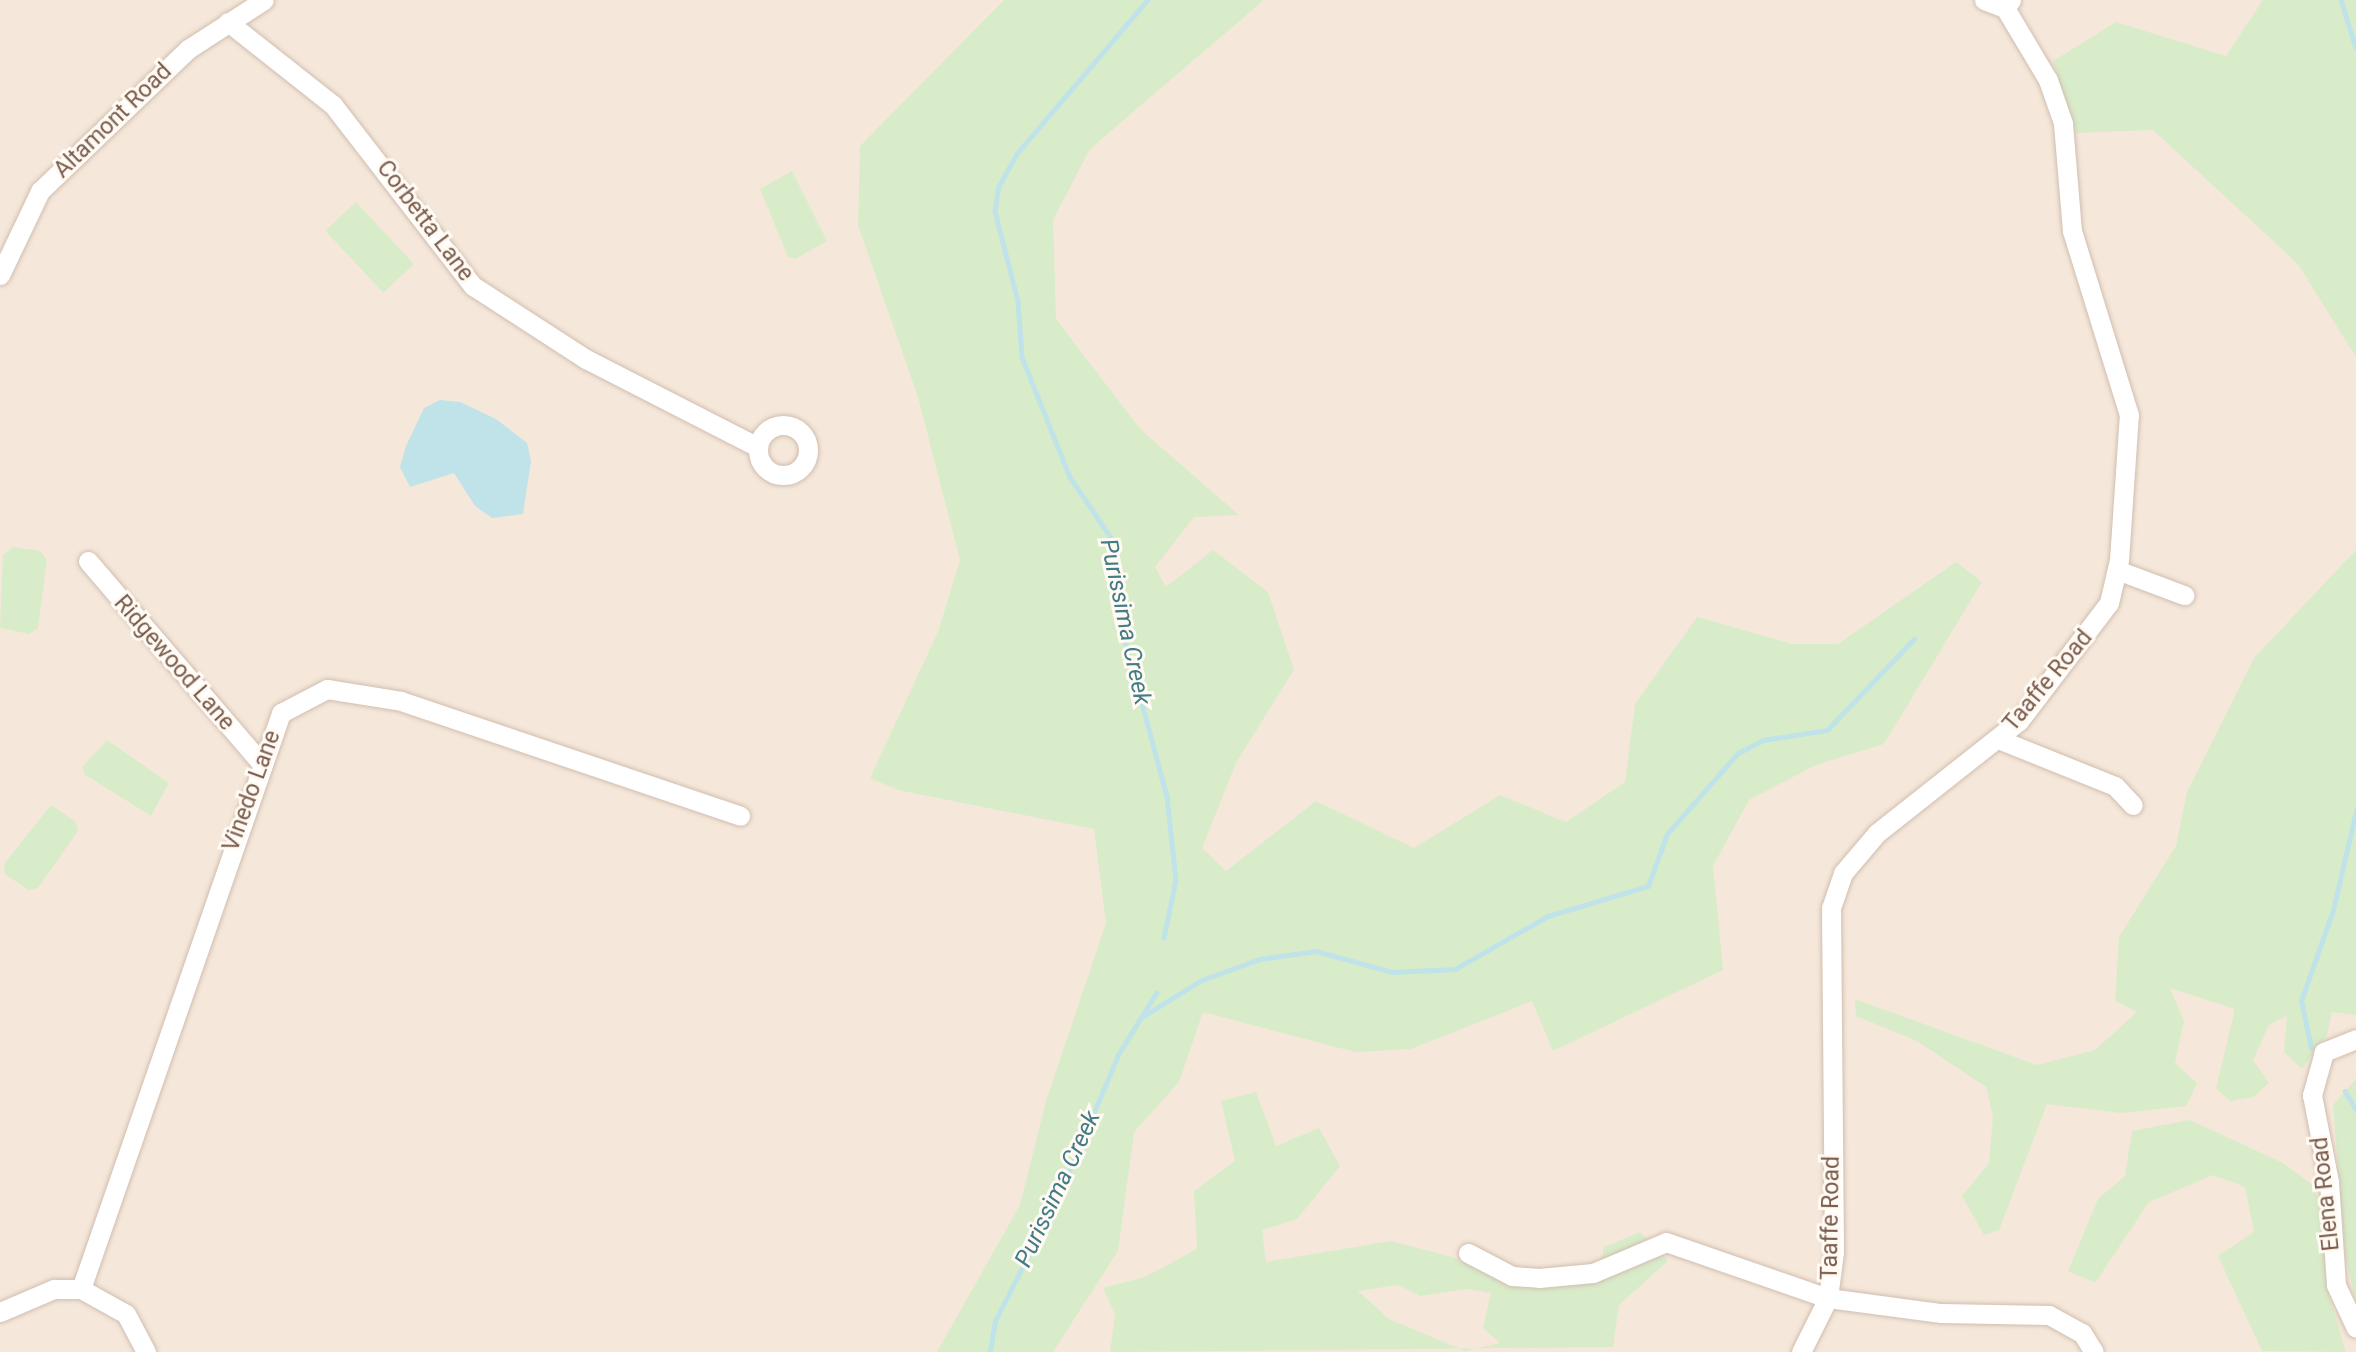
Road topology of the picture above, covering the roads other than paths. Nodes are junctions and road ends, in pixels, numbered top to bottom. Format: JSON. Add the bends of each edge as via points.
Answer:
{"nodes":[{"id":1,"x":264,"y":0,"type":"edge"},
{"id":2,"x":1984,"y":0,"type":"edge"},
{"id":3,"x":2008,"y":4,"type":"edge"},
{"id":4,"x":228,"y":22,"type":"junction"},
{"id":5,"x":0,"y":275,"type":"edge"},
{"id":6,"x":758,"y":447,"type":"dead end"},
{"id":7,"x":88,"y":561,"type":"dead end"},
{"id":8,"x":2117,"y":570,"type":"junction"},
{"id":9,"x":2184,"y":595,"type":"dead end"},
{"id":10,"x":1998,"y":738,"type":"junction"},
{"id":11,"x":262,"y":764,"type":"junction"},
{"id":12,"x":2133,"y":806,"type":"dead end"},
{"id":13,"x":740,"y":817,"type":"dead end"},
{"id":14,"x":2356,"y":1039,"type":"edge"},
{"id":15,"x":1468,"y":1253,"type":"dead end"},
{"id":16,"x":81,"y":1289,"type":"junction"},
{"id":17,"x":1828,"y":1298,"type":"junction"},
{"id":18,"x":0,"y":1312,"type":"edge"},
{"id":19,"x":2356,"y":1328,"type":"edge"},
{"id":20,"x":146,"y":1352,"type":"edge"},
{"id":21,"x":1801,"y":1352,"type":"edge"},
{"id":22,"x":2094,"y":1352,"type":"edge"}],
"edges":[{"from":1,"to":4,"type":"street","name":"Altamont Road"},
{"from":2,"to":3,"type":"street"},
{"from":3,"to":8,"type":"street","name":"Taaffe Road","via":[[2048,80],[2063,123],[2072,230],[2129,415]]},
{"from":4,"to":5,"type":"street","name":"Altamont Road","via":[[124,104],[40,191]]},
{"from":4,"to":6,"type":"street","name":"Corbetta Lane","via":[[333,105],[473,286],[597,366]]},
{"from":7,"to":11,"type":"street","name":"Ridgewood Lane"},
{"from":8,"to":9,"type":"street"},
{"from":8,"to":10,"type":"street","name":"Taaffe Road","via":[[2109,603],[2078,651]]},
{"from":10,"to":12,"type":"street","via":[[2115,786]]},
{"from":10,"to":17,"type":"street","name":"Taaffe Road","via":[[1877,833],[1843,873],[1832,908],[1834,1252]]},
{"from":11,"to":13,"type":"street","name":"Vinedo Lane","via":[[281,713],[327,689],[401,701]]},
{"from":11,"to":16,"type":"street","name":"Vinedo Lane"},
{"from":14,"to":19,"type":"street","name":"Elena Road","via":[[2324,1052],[2312,1095],[2329,1182],[2336,1285]]},
{"from":15,"to":17,"type":"street","via":[[1512,1276],[1539,1279],[1593,1273],[1666,1242]]},
{"from":16,"to":18,"type":"street","via":[[54,1289]]},
{"from":16,"to":20,"type":"street","via":[[126,1314]]},
{"from":17,"to":21,"type":"street","name":"Taaffe Road"},
{"from":17,"to":22,"type":"street","via":[[1941,1313],[2049,1315],[2082,1334]]}]}
